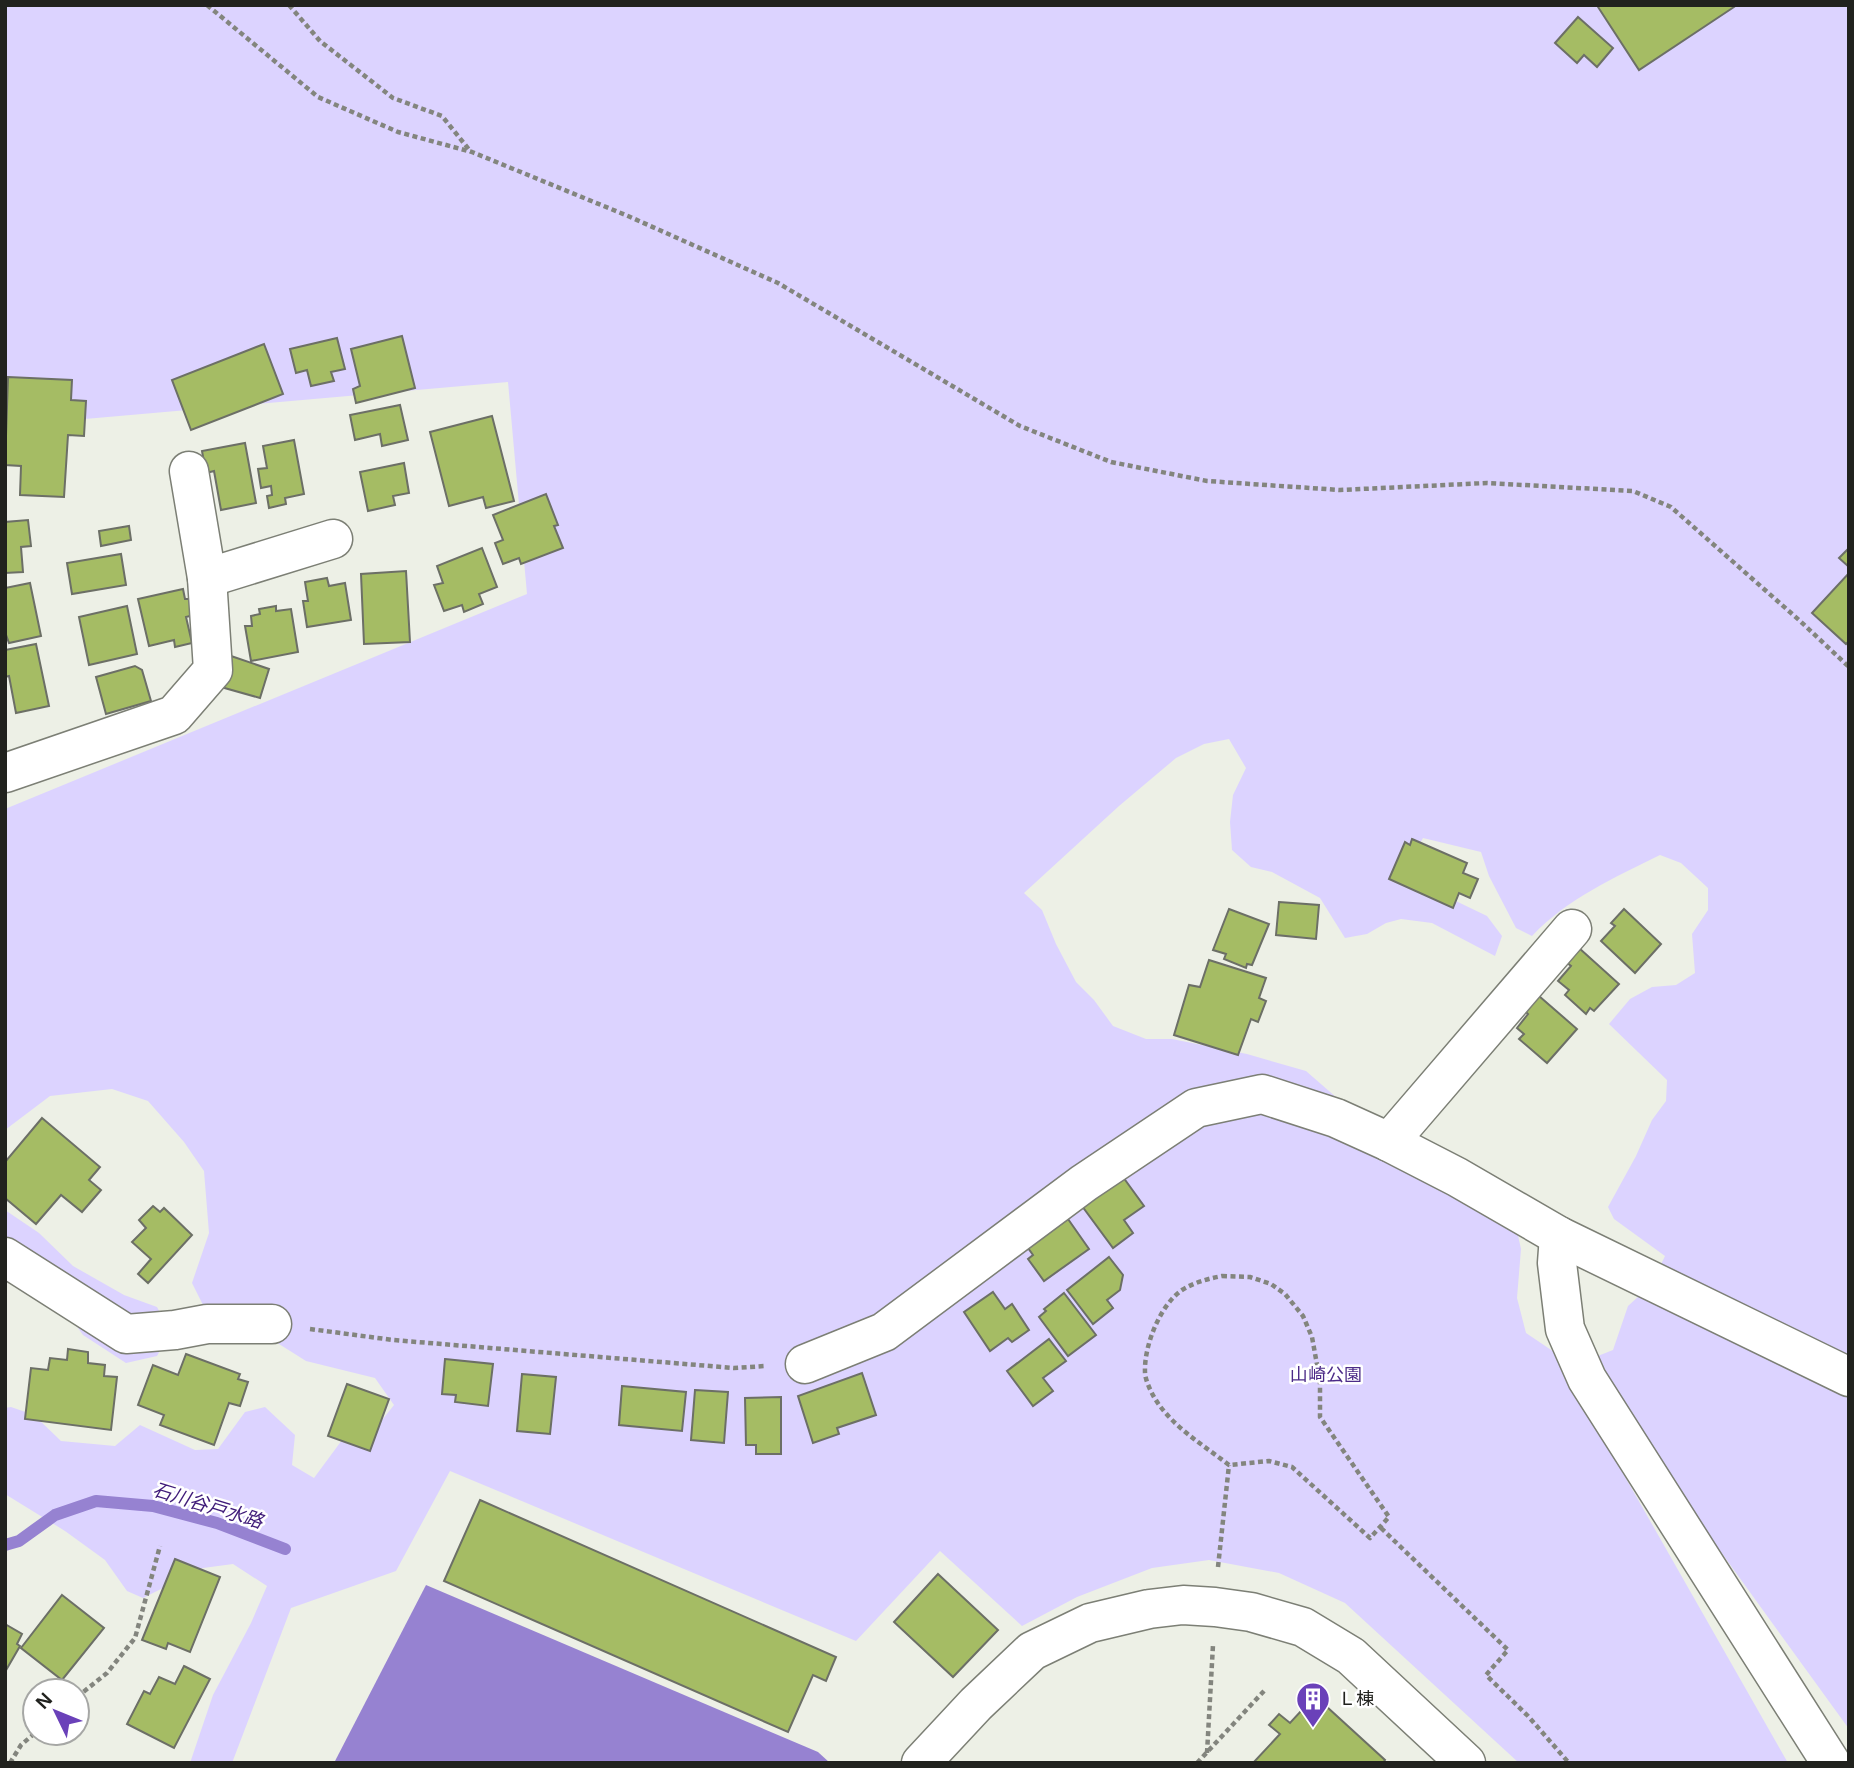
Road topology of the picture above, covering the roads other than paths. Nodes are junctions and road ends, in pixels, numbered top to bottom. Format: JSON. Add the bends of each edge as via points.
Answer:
{"nodes":[{"id":1,"x":189,"y":471,"type":"dead end"},
{"id":2,"x":333,"y":539,"type":"dead end"},
{"id":3,"x":207,"y":578,"type":"junction"},
{"id":4,"x":5,"y":773,"type":"edge"},
{"id":5,"x":1572,"y":929,"type":"dead end"},
{"id":6,"x":1389,"y":1142,"type":"junction"},
{"id":7,"x":1559,"y":1236,"type":"junction"},
{"id":8,"x":5,"y":1257,"type":"edge"},
{"id":9,"x":271,"y":1324,"type":"road end"},
{"id":10,"x":804,"y":1364,"type":"road end"},
{"id":11,"x":1849,"y":1377,"type":"edge"},
{"id":12,"x":921,"y":1763,"type":"edge"},
{"id":13,"x":1465,"y":1763,"type":"edge"},
{"id":14,"x":1831,"y":1763,"type":"edge"}],
"edges":[{"from":1,"to":3,"type":"street"},
{"from":2,"to":3,"type":"street"},
{"from":3,"to":4,"type":"street","via":[[213,670],[174,715]]},
{"from":5,"to":6,"type":"street"},
{"from":6,"to":7,"type":"street"},
{"from":6,"to":10,"type":"street","via":[[1336,1118],[1262,1094],[1196,1108],[1084,1183],[884,1332]]},
{"from":7,"to":11,"type":"street"},
{"from":7,"to":14,"type":"street","via":[[1557,1263],[1565,1329],[1587,1379]]},
{"from":8,"to":9,"type":"street","via":[[126,1334],[206,1324]]},
{"from":12,"to":13,"type":"street","via":[[1032,1651],[1090,1623],[1182,1605],[1251,1612],[1303,1627],[1351,1656]]}]}
